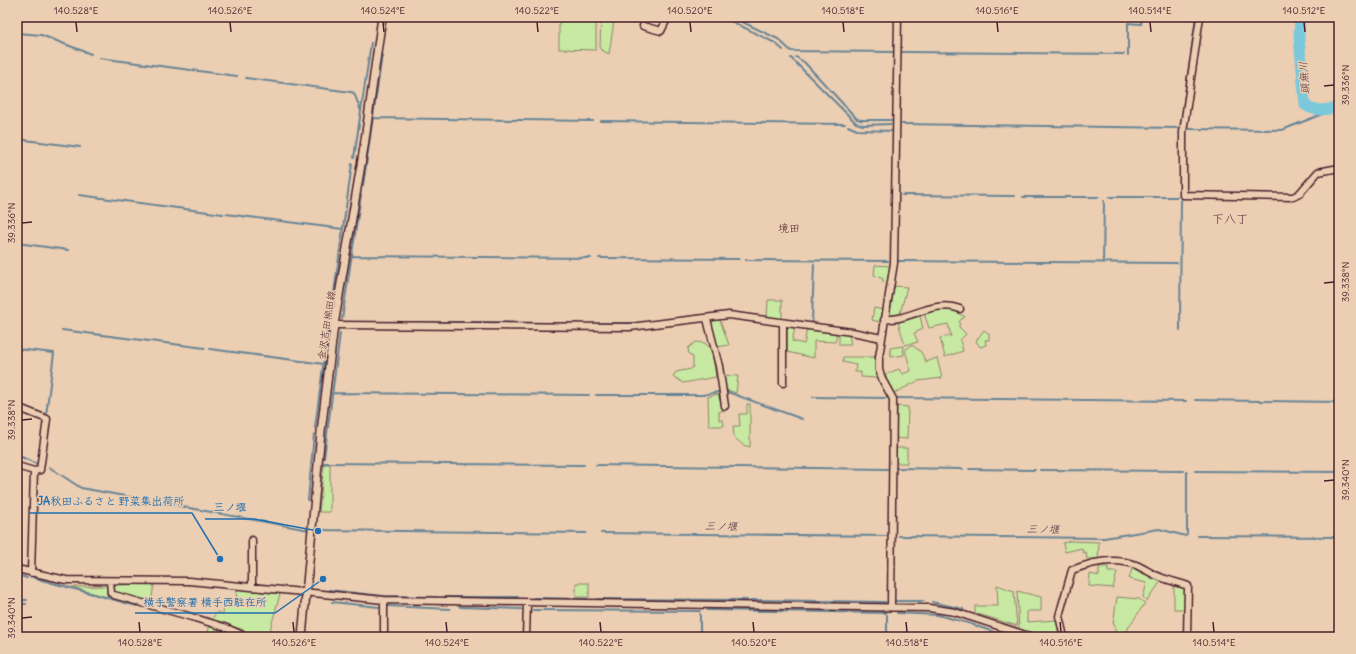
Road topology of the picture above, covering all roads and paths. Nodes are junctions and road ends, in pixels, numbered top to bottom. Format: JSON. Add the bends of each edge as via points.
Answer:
{"nodes":[{"id":1,"x":382,"y":17,"type":"edge"},
{"id":2,"x":668,"y":17,"type":"edge"},
{"id":3,"x":898,"y":17,"type":"edge"},
{"id":4,"x":1200,"y":17,"type":"edge"},
{"id":5,"x":643,"y":26,"type":"dead end"},
{"id":6,"x":1339,"y":168,"type":"edge"},
{"id":7,"x":960,"y":309,"type":"dead end"},
{"id":8,"x":707,"y":319,"type":"junction"},
{"id":9,"x":884,"y":320,"type":"junction"},
{"id":10,"x":783,"y":323,"type":"junction"},
{"id":11,"x":334,"y":325,"type":"junction"},
{"id":12,"x":882,"y":338,"type":"junction"},
{"id":13,"x":783,"y":383,"type":"dead end"},
{"id":14,"x":725,"y":406,"type":"dead end"},
{"id":15,"x":17,"y":407,"type":"edge"},
{"id":16,"x":17,"y":466,"type":"edge"},
{"id":17,"x":34,"y":471,"type":"junction"},
{"id":18,"x":252,"y":540,"type":"dead end"},
{"id":19,"x":17,"y":569,"type":"edge"},
{"id":20,"x":30,"y":573,"type":"junction"},
{"id":21,"x":110,"y":581,"type":"junction"},
{"id":22,"x":252,"y":587,"type":"junction"},
{"id":23,"x":305,"y":594,"type":"junction"},
{"id":24,"x":384,"y":600,"type":"junction"},
{"id":25,"x":527,"y":603,"type":"junction"},
{"id":26,"x":891,"y":607,"type":"junction"},
{"id":27,"x":248,"y":637,"type":"edge"},
{"id":28,"x":302,"y":637,"type":"edge"},
{"id":29,"x":384,"y":637,"type":"edge"},
{"id":30,"x":526,"y":637,"type":"edge"},
{"id":31,"x":1032,"y":637,"type":"edge"},
{"id":32,"x":1064,"y":637,"type":"edge"},
{"id":33,"x":1187,"y":637,"type":"edge"}],
"edges":[{"from":1,"to":11,"type":"main road","name":"金沢吉田柳田線","via":[[364,147]]},
{"from":2,"to":5,"type":"street","via":[[660,31]]},
{"from":3,"to":9,"type":"street","via":[[894,263]]},
{"from":4,"to":6,"type":"street","via":[[1183,132],[1183,195],[1293,196],[1299,194],[1318,172]]},
{"from":7,"to":9,"type":"street","via":[[952,306],[933,307],[900,318]]},
{"from":8,"to":10,"type":"street","via":[[729,316]]},
{"from":8,"to":11,"type":"street","via":[[630,326]]},
{"from":8,"to":14,"type":"street"},
{"from":9,"to":12,"type":"street"},
{"from":10,"to":12,"type":"street"},
{"from":10,"to":13,"type":"street"},
{"from":11,"to":23,"type":"main road","name":"金沢吉田柳田線"},
{"from":12,"to":26,"type":"street","via":[[879,348],[879,370],[893,399]]},
{"from":15,"to":17,"type":"street","via":[[47,419],[40,470]]},
{"from":16,"to":17,"type":"street"},
{"from":17,"to":20,"type":"street"},
{"from":18,"to":22,"type":"street"},
{"from":19,"to":20,"type":"street"},
{"from":20,"to":21,"type":"street","via":[[66,580]]},
{"from":21,"to":22,"type":"street","via":[[189,581]]},
{"from":21,"to":27,"type":"street","via":[[111,592],[114,595],[224,627]]},
{"from":22,"to":23,"type":"street"},
{"from":23,"to":24,"type":"street"},
{"from":23,"to":28,"type":"main road","name":"金沢吉田柳田線"},
{"from":24,"to":25,"type":"street"},
{"from":24,"to":29,"type":"street"},
{"from":25,"to":26,"type":"street"},
{"from":25,"to":30,"type":"street"},
{"from":26,"to":31,"type":"street","via":[[955,612]]},
{"from":32,"to":33,"type":"street","via":[[1059,616],[1072,570],[1099,562],[1120,562],[1136,565],[1156,576],[1188,586]]}]}
